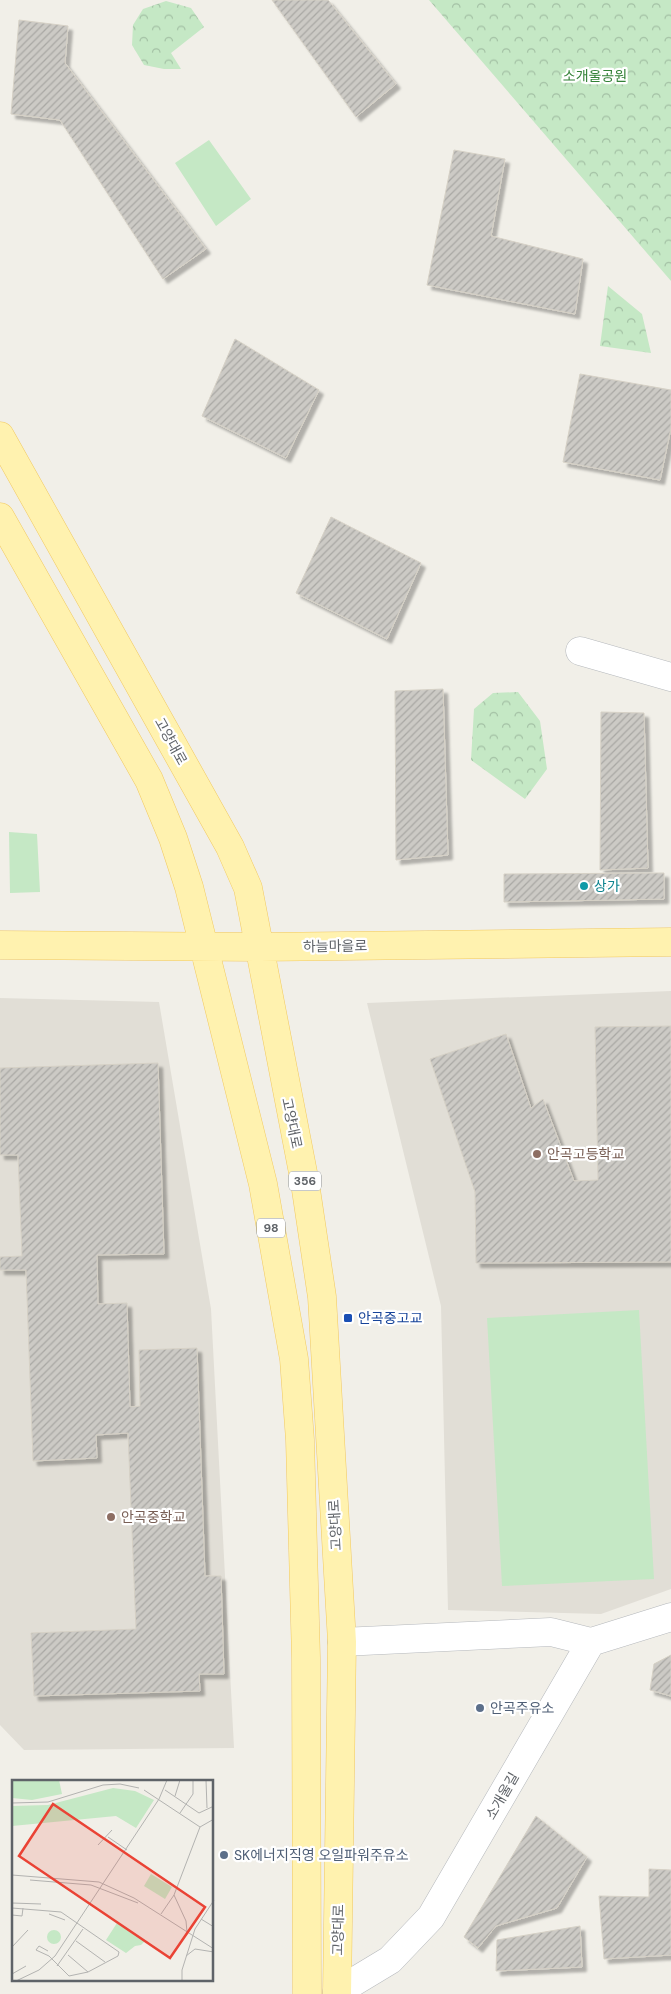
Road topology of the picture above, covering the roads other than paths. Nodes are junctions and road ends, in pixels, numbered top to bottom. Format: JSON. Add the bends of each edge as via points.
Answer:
{"nodes":[{"id":1,"x":0,"y":436,"type":"edge"},
{"id":2,"x":0,"y":517,"type":"edge"},
{"id":3,"x":580,"y":651,"type":"dead end"},
{"id":4,"x":671,"y":677,"type":"edge"},
{"id":5,"x":671,"y":942,"type":"edge"},
{"id":6,"x":0,"y":944,"type":"edge"},
{"id":7,"x":202,"y":947,"type":"junction"},
{"id":8,"x":260,"y":947,"type":"junction"},
{"id":9,"x":671,"y":1616,"type":"edge"},
{"id":10,"x":342,"y":1642,"type":"junction"},
{"id":11,"x":591,"y":1642,"type":"junction"},
{"id":12,"x":337,"y":1993,"type":"edge"},
{"id":13,"x":307,"y":1994,"type":"edge"}],
"edges":[{"from":1,"to":8,"type":"main road","name":"고양대로","number":"356","via":[[230,847],[248,888]]},
{"from":2,"to":7,"type":"main road","number":"98","via":[[149,780],[189,888]]},
{"from":3,"to":4,"type":"street"},
{"from":5,"to":8,"type":"main road","name":"하늘마을로"},
{"from":6,"to":7,"type":"main road","name":"하늘마을로"},
{"from":7,"to":8,"type":"main road","name":"하늘마을로"},
{"from":7,"to":13,"type":"main road","number":"98","via":[[263,1184],[294,1359],[300,1440],[306,1658]]},
{"from":8,"to":10,"type":"main road","name":"고양대로","number":"356","via":[[305,1183],[322,1297]]},
{"from":9,"to":11,"type":"street"},
{"from":10,"to":11,"type":"street","via":[[551,1632]]},
{"from":10,"to":12,"type":"main road","name":"고양대로","number":"356"},
{"from":11,"to":12,"type":"street","name":"소개울길","via":[[431,1917],[390,1960]]}]}
